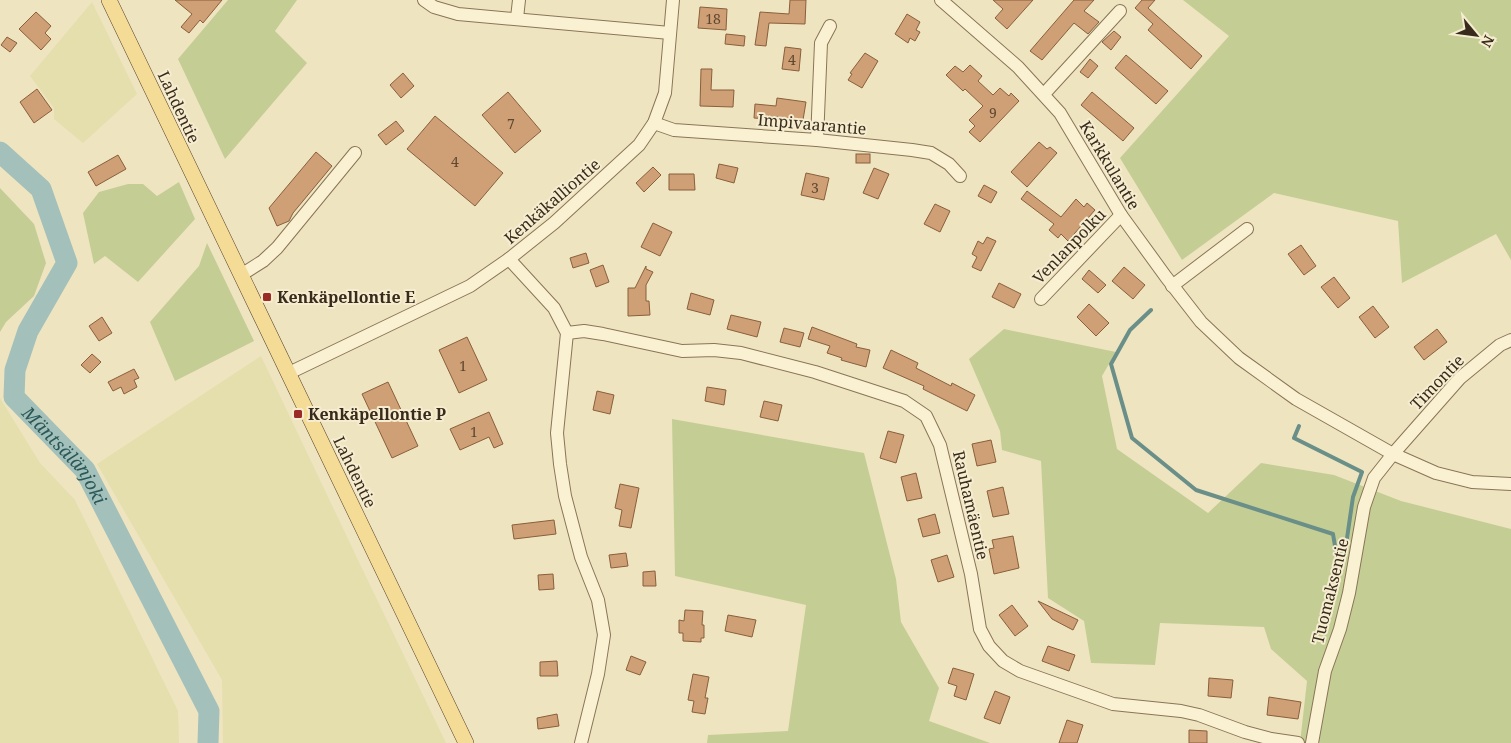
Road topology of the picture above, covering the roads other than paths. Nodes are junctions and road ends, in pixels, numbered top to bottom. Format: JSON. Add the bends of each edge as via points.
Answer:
{"nodes":[{"id":1,"x":109,"y":0,"type":"edge"},
{"id":2,"x":424,"y":0,"type":"edge"},
{"id":3,"x":519,"y":0,"type":"edge"},
{"id":4,"x":672,"y":0,"type":"edge"},
{"id":5,"x":943,"y":0,"type":"edge"},
{"id":6,"x":1120,"y":12,"type":"dead end"},
{"id":7,"x":517,"y":18,"type":"junction"},
{"id":8,"x":830,"y":26,"type":"dead end"},
{"id":9,"x":670,"y":32,"type":"junction"},
{"id":10,"x":1044,"y":94,"type":"junction"},
{"id":11,"x":654,"y":123,"type":"junction"},
{"id":12,"x":817,"y":140,"type":"junction"},
{"id":13,"x":355,"y":153,"type":"dead end"},
{"id":14,"x":960,"y":176,"type":"dead end"},
{"id":15,"x":1121,"y":215,"type":"junction"},
{"id":16,"x":1247,"y":228,"type":"dead end"},
{"id":17,"x":509,"y":259,"type":"junction"},
{"id":18,"x":241,"y":275,"type":"junction"},
{"id":19,"x":1172,"y":286,"type":"junction"},
{"id":20,"x":1041,"y":299,"type":"dead end"},
{"id":21,"x":567,"y":333,"type":"junction"},
{"id":22,"x":1511,"y":340,"type":"edge"},
{"id":23,"x":289,"y":373,"type":"junction"},
{"id":24,"x":1393,"y":454,"type":"junction"},
{"id":25,"x":1511,"y":484,"type":"edge"},
{"id":26,"x":466,"y":743,"type":"edge"},
{"id":27,"x":581,"y":743,"type":"edge"},
{"id":28,"x":1297,"y":743,"type":"edge"},
{"id":29,"x":1312,"y":743,"type":"edge"}],
"edges":[{"from":1,"to":18,"type":"main road","name":"Lahdentie"},
{"from":2,"to":7,"type":"street","via":[[434,7],[458,14]]},
{"from":3,"to":7,"type":"street"},
{"from":4,"to":9,"type":"street","name":"Kenkäkalliontie"},
{"from":5,"to":10,"type":"street","name":"Karkkulantie"},
{"from":6,"to":10,"type":"street"},
{"from":7,"to":9,"type":"street"},
{"from":8,"to":12,"type":"street","via":[[821,44]]},
{"from":9,"to":11,"type":"street","name":"Kenkäkalliontie","via":[[665,94]]},
{"from":10,"to":15,"type":"street","name":"Karkkulantie","via":[[1060,113]]},
{"from":11,"to":12,"type":"street","name":"Impivaarantie","via":[[674,130]]},
{"from":11,"to":17,"type":"street","name":"Kenkäkalliontie","via":[[639,145]]},
{"from":12,"to":14,"type":"street","name":"Impivaarantie","via":[[931,154],[949,164]]},
{"from":13,"to":18,"type":"street","via":[[277,248]]},
{"from":15,"to":19,"type":"street","name":"Karkkulantie"},
{"from":15,"to":20,"type":"street","name":"Venlanpolku"},
{"from":16,"to":19,"type":"street"},
{"from":17,"to":21,"type":"street","name":"Kenkäkalliontie","via":[[554,308]]},
{"from":17,"to":23,"type":"street","via":[[470,286]]},
{"from":18,"to":23,"type":"main road","name":"Lahdentie"},
{"from":19,"to":24,"type":"street","name":"Karkkulantie","via":[[1201,322],[1239,358],[1296,399]]},
{"from":21,"to":27,"type":"street","name":"Kenkäkalliontie","via":[[557,433],[560,464],[579,548],[598,600],[604,636]]},
{"from":21,"to":28,"type":"street","name":"Rauhamäentie","via":[[603,334],[682,352],[714,350],[741,353],[815,372],[904,401],[926,416],[940,445],[972,574],[980,629],[989,646],[1003,661],[1020,672],[1113,704],[1199,714],[1245,732]]},
{"from":22,"to":24,"type":"street","name":"Timontie","via":[[1500,345],[1460,378]]},
{"from":23,"to":26,"type":"main road","name":"Lahdentie"},
{"from":24,"to":25,"type":"street","name":"Karkkulantie","via":[[1436,473],[1472,482]]},
{"from":24,"to":29,"type":"street","name":"Tuomaksentie","via":[[1374,478],[1364,507],[1349,593],[1325,671]]}]}
